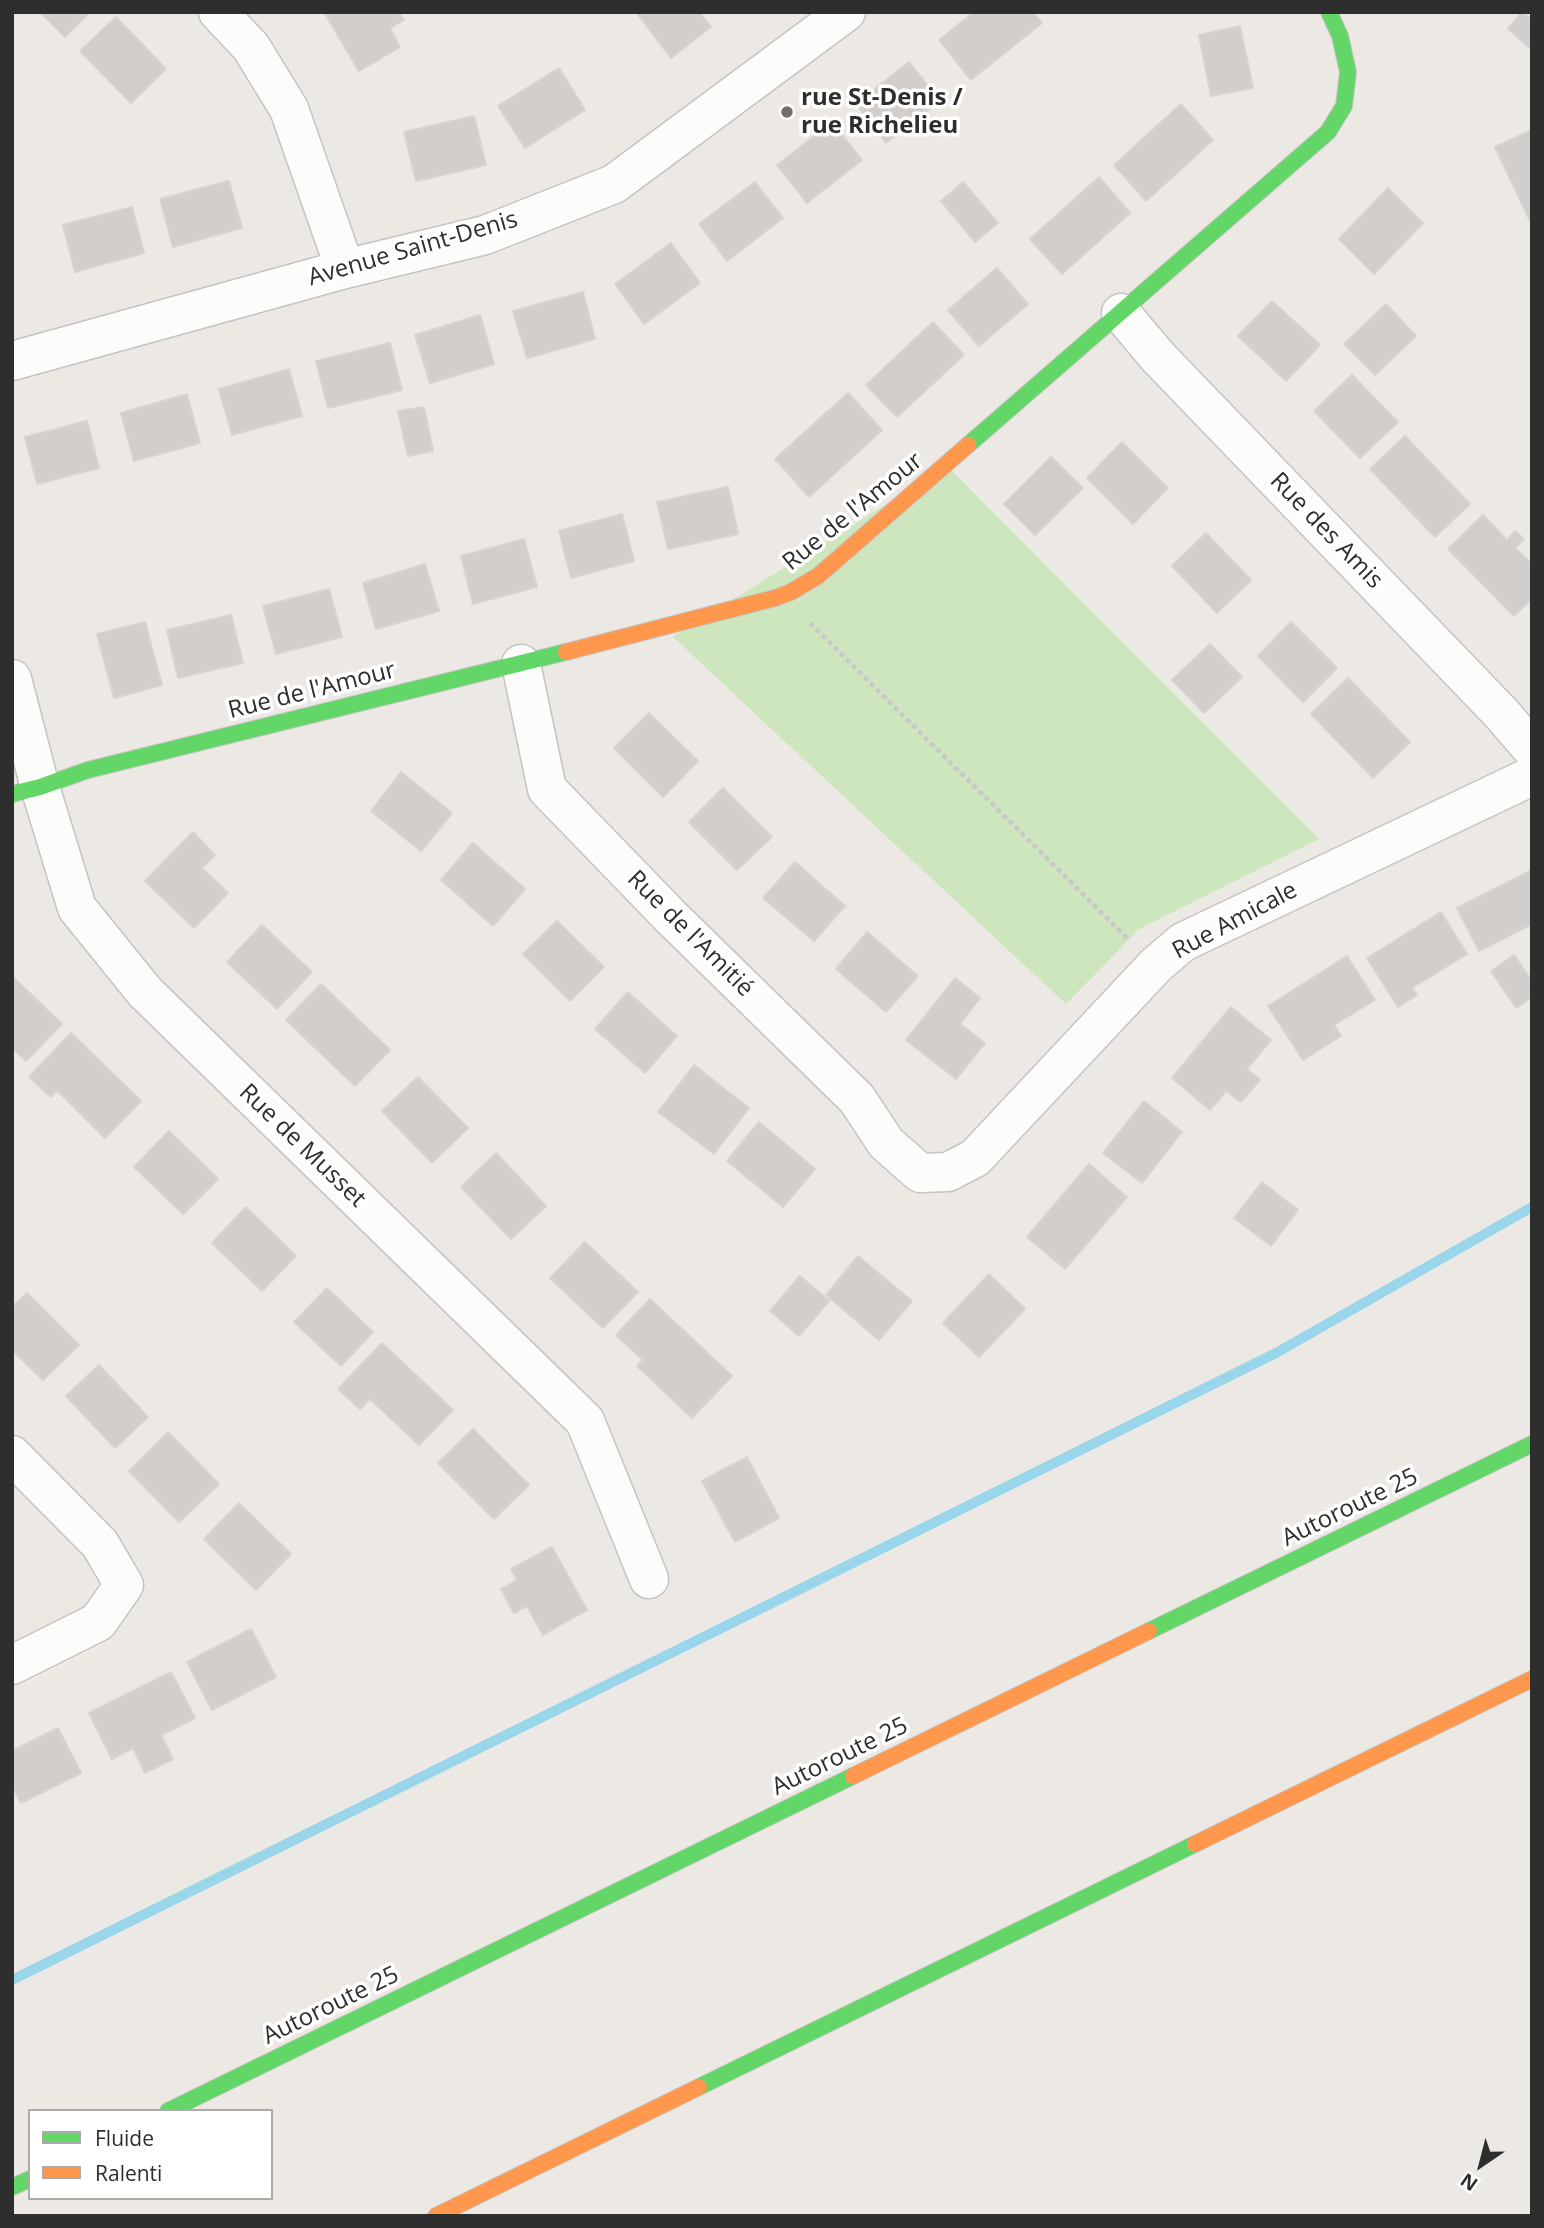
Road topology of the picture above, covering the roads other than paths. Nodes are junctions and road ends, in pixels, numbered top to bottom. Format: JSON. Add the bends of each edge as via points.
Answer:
{"nodes":[{"id":1,"x":218,"y":12,"type":"edge"},
{"id":2,"x":1329,"y":12,"type":"edge"},
{"id":3,"x":836,"y":15,"type":"edge"},
{"id":4,"x":345,"y":269,"type":"junction"},
{"id":5,"x":1121,"y":313,"type":"junction"},
{"id":6,"x":12,"y":361,"type":"edge"},
{"id":7,"x":521,"y":664,"type":"junction"},
{"id":8,"x":12,"y":679,"type":"edge"},
{"id":9,"x":1532,"y":749,"type":"edge"},
{"id":10,"x":1532,"y":776,"type":"edge"},
{"id":11,"x":26,"y":791,"type":"edge"},
{"id":12,"x":920,"y":1172,"type":"joint"},
{"id":13,"x":1532,"y":1444,"type":"edge"},
{"id":14,"x":12,"y":1455,"type":"edge"},
{"id":15,"x":649,"y":1579,"type":"dead end"},
{"id":16,"x":12,"y":1665,"type":"edge"},
{"id":17,"x":1532,"y":1679,"type":"edge"},
{"id":18,"x":173,"y":2109,"type":"edge"},
{"id":19,"x":28,"y":2180,"type":"edge"},
{"id":20,"x":12,"y":2187,"type":"edge"},
{"id":21,"x":436,"y":2216,"type":"edge"}],
"edges":[{"from":1,"to":4,"type":"street","via":[[251,47],[289,109]]},
{"from":2,"to":5,"type":"main road","name":"Rue de l'Amour","via":[[1348,72],[1344,107],[1337,121],[1318,143]]},
{"from":3,"to":4,"type":"street","name":"Avenue Saint-Denis","via":[[614,184],[485,234]]},
{"from":4,"to":6,"type":"street","name":"Avenue Saint-Denis"},
{"from":5,"to":7,"type":"main road","name":"Rue de l'Amour","via":[[818,576],[791,592]]},
{"from":5,"to":9,"type":"street","name":"Rue des Amis"},
{"from":7,"to":11,"type":"main road","name":"Rue de l'Amour","via":[[89,770]]},
{"from":7,"to":12,"type":"street","name":"Rue de l'Amitié","via":[[547,789],[857,1099],[886,1143]]},
{"from":8,"to":11,"type":"street","name":"Rue de Musset"},
{"from":10,"to":12,"type":"street","name":"Rue Amicale","via":[[1184,942],[1156,965],[975,1158],[948,1171]]},
{"from":11,"to":15,"type":"street","name":"Rue de Musset","via":[[77,908],[145,992],[585,1421]]},
{"from":13,"to":18,"type":"main road","name":"Autoroute 25"},
{"from":14,"to":16,"type":"street","via":[[100,1544],[124,1586],[98,1622]]},
{"from":17,"to":21,"type":"main road"},
{"from":19,"to":20,"type":"main road"}]}
